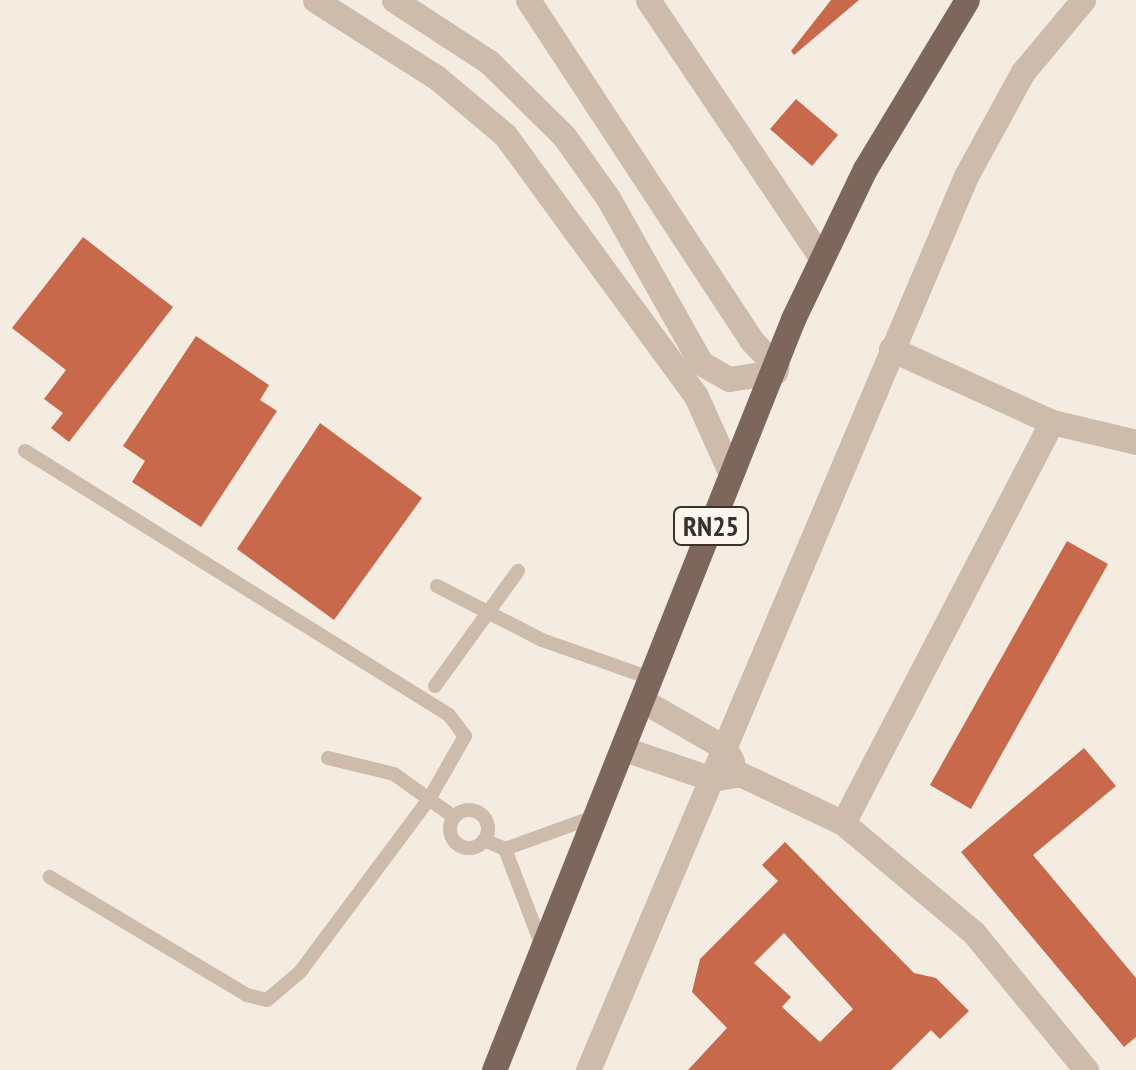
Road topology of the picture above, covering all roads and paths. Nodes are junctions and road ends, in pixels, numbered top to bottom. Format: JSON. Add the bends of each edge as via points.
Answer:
{"nodes":[{"id":1,"x":315,"y":0,"type":"edge"},
{"id":2,"x":394,"y":0,"type":"edge"},
{"id":3,"x":528,"y":0,"type":"edge"},
{"id":4,"x":648,"y":0,"type":"edge"},
{"id":5,"x":967,"y":0,"type":"edge"},
{"id":6,"x":1082,"y":0,"type":"edge"},
{"id":7,"x":820,"y":257,"type":"junction"},
{"id":8,"x":892,"y":349,"type":"junction"},
{"id":9,"x":676,"y":351,"type":"junction"},
{"id":10,"x":776,"y":369,"type":"junction"},
{"id":11,"x":1052,"y":422,"type":"junction"},
{"id":12,"x":1136,"y":442,"type":"edge"},
{"id":13,"x":25,"y":451,"type":"dead end"},
{"id":14,"x":731,"y":474,"type":"junction"},
{"id":15,"x":518,"y":571,"type":"dead end"},
{"id":16,"x":437,"y":586,"type":"dead end"},
{"id":17,"x":492,"y":614,"type":"junction"},
{"id":18,"x":435,"y":686,"type":"dead end"},
{"id":19,"x":650,"y":690,"type":"junction"},
{"id":20,"x":724,"y":748,"type":"junction"},
{"id":21,"x":627,"y":750,"type":"junction"},
{"id":22,"x":328,"y":758,"type":"dead end"},
{"id":23,"x":740,"y":774,"type":"junction"},
{"id":24,"x":712,"y":779,"type":"junction"},
{"id":25,"x":428,"y":799,"type":"junction"},
{"id":26,"x":600,"y":814,"type":"junction"},
{"id":27,"x":454,"y":818,"type":"junction"},
{"id":28,"x":842,"y":822,"type":"junction"},
{"id":29,"x":484,"y":840,"type":"junction"},
{"id":30,"x":506,"y":849,"type":"junction"},
{"id":31,"x":50,"y":877,"type":"dead end"},
{"id":32,"x":544,"y":950,"type":"junction"},
{"id":33,"x":494,"y":1070,"type":"edge"},
{"id":34,"x":588,"y":1070,"type":"edge"},
{"id":35,"x":1086,"y":1070,"type":"edge"}],
"edges":[{"from":1,"to":9,"type":"street","via":[[436,77],[506,135]]},
{"from":2,"to":9,"type":"street","via":[[489,62],[564,136],[628,230]]},
{"from":3,"to":10,"type":"street"},
{"from":4,"to":7,"type":"street"},
{"from":5,"to":7,"type":"main road","number":"RN25"},
{"from":6,"to":8,"type":"street","via":[[1000,110]]},
{"from":7,"to":10,"type":"main road","number":"RN25"},
{"from":8,"to":11,"type":"street"},
{"from":8,"to":20,"type":"street"},
{"from":9,"to":10,"type":"street","via":[[728,380]]},
{"from":9,"to":14,"type":"street"},
{"from":10,"to":14,"type":"main road","number":"RN25"},
{"from":11,"to":12,"type":"street"},
{"from":11,"to":28,"type":"street"},
{"from":13,"to":25,"type":"lane","via":[[449,715],[464,736]]},
{"from":14,"to":19,"type":"main road","number":"RN25"},
{"from":15,"to":17,"type":"lane"},
{"from":16,"to":17,"type":"lane"},
{"from":17,"to":18,"type":"lane"},
{"from":17,"to":19,"type":"lane"},
{"from":19,"to":20,"type":"street"},
{"from":19,"to":21,"type":"main road","number":"RN25"},
{"from":20,"to":23,"type":"street"},
{"from":20,"to":24,"type":"street"},
{"from":21,"to":24,"type":"street"},
{"from":21,"to":26,"type":"main road","number":"RN25"},
{"from":22,"to":25,"type":"lane","via":[[394,774]]},
{"from":23,"to":24,"type":"street"},
{"from":23,"to":28,"type":"street"},
{"from":24,"to":34,"type":"street"},
{"from":25,"to":27,"type":"lane"},
{"from":25,"to":31,"type":"lane","via":[[300,972],[267,1000],[247,995]]},
{"from":26,"to":30,"type":"lane"},
{"from":26,"to":32,"type":"main road","number":"RN25"},
{"from":27,"to":29,"type":"lane","via":[[455,841],[470,848]]},
{"from":27,"to":29,"type":"lane","via":[[468,810],[484,816]]},
{"from":28,"to":35,"type":"street","via":[[974,933]]},
{"from":29,"to":30,"type":"lane"},
{"from":30,"to":32,"type":"lane"},
{"from":32,"to":33,"type":"main road","number":"RN25"}]}
